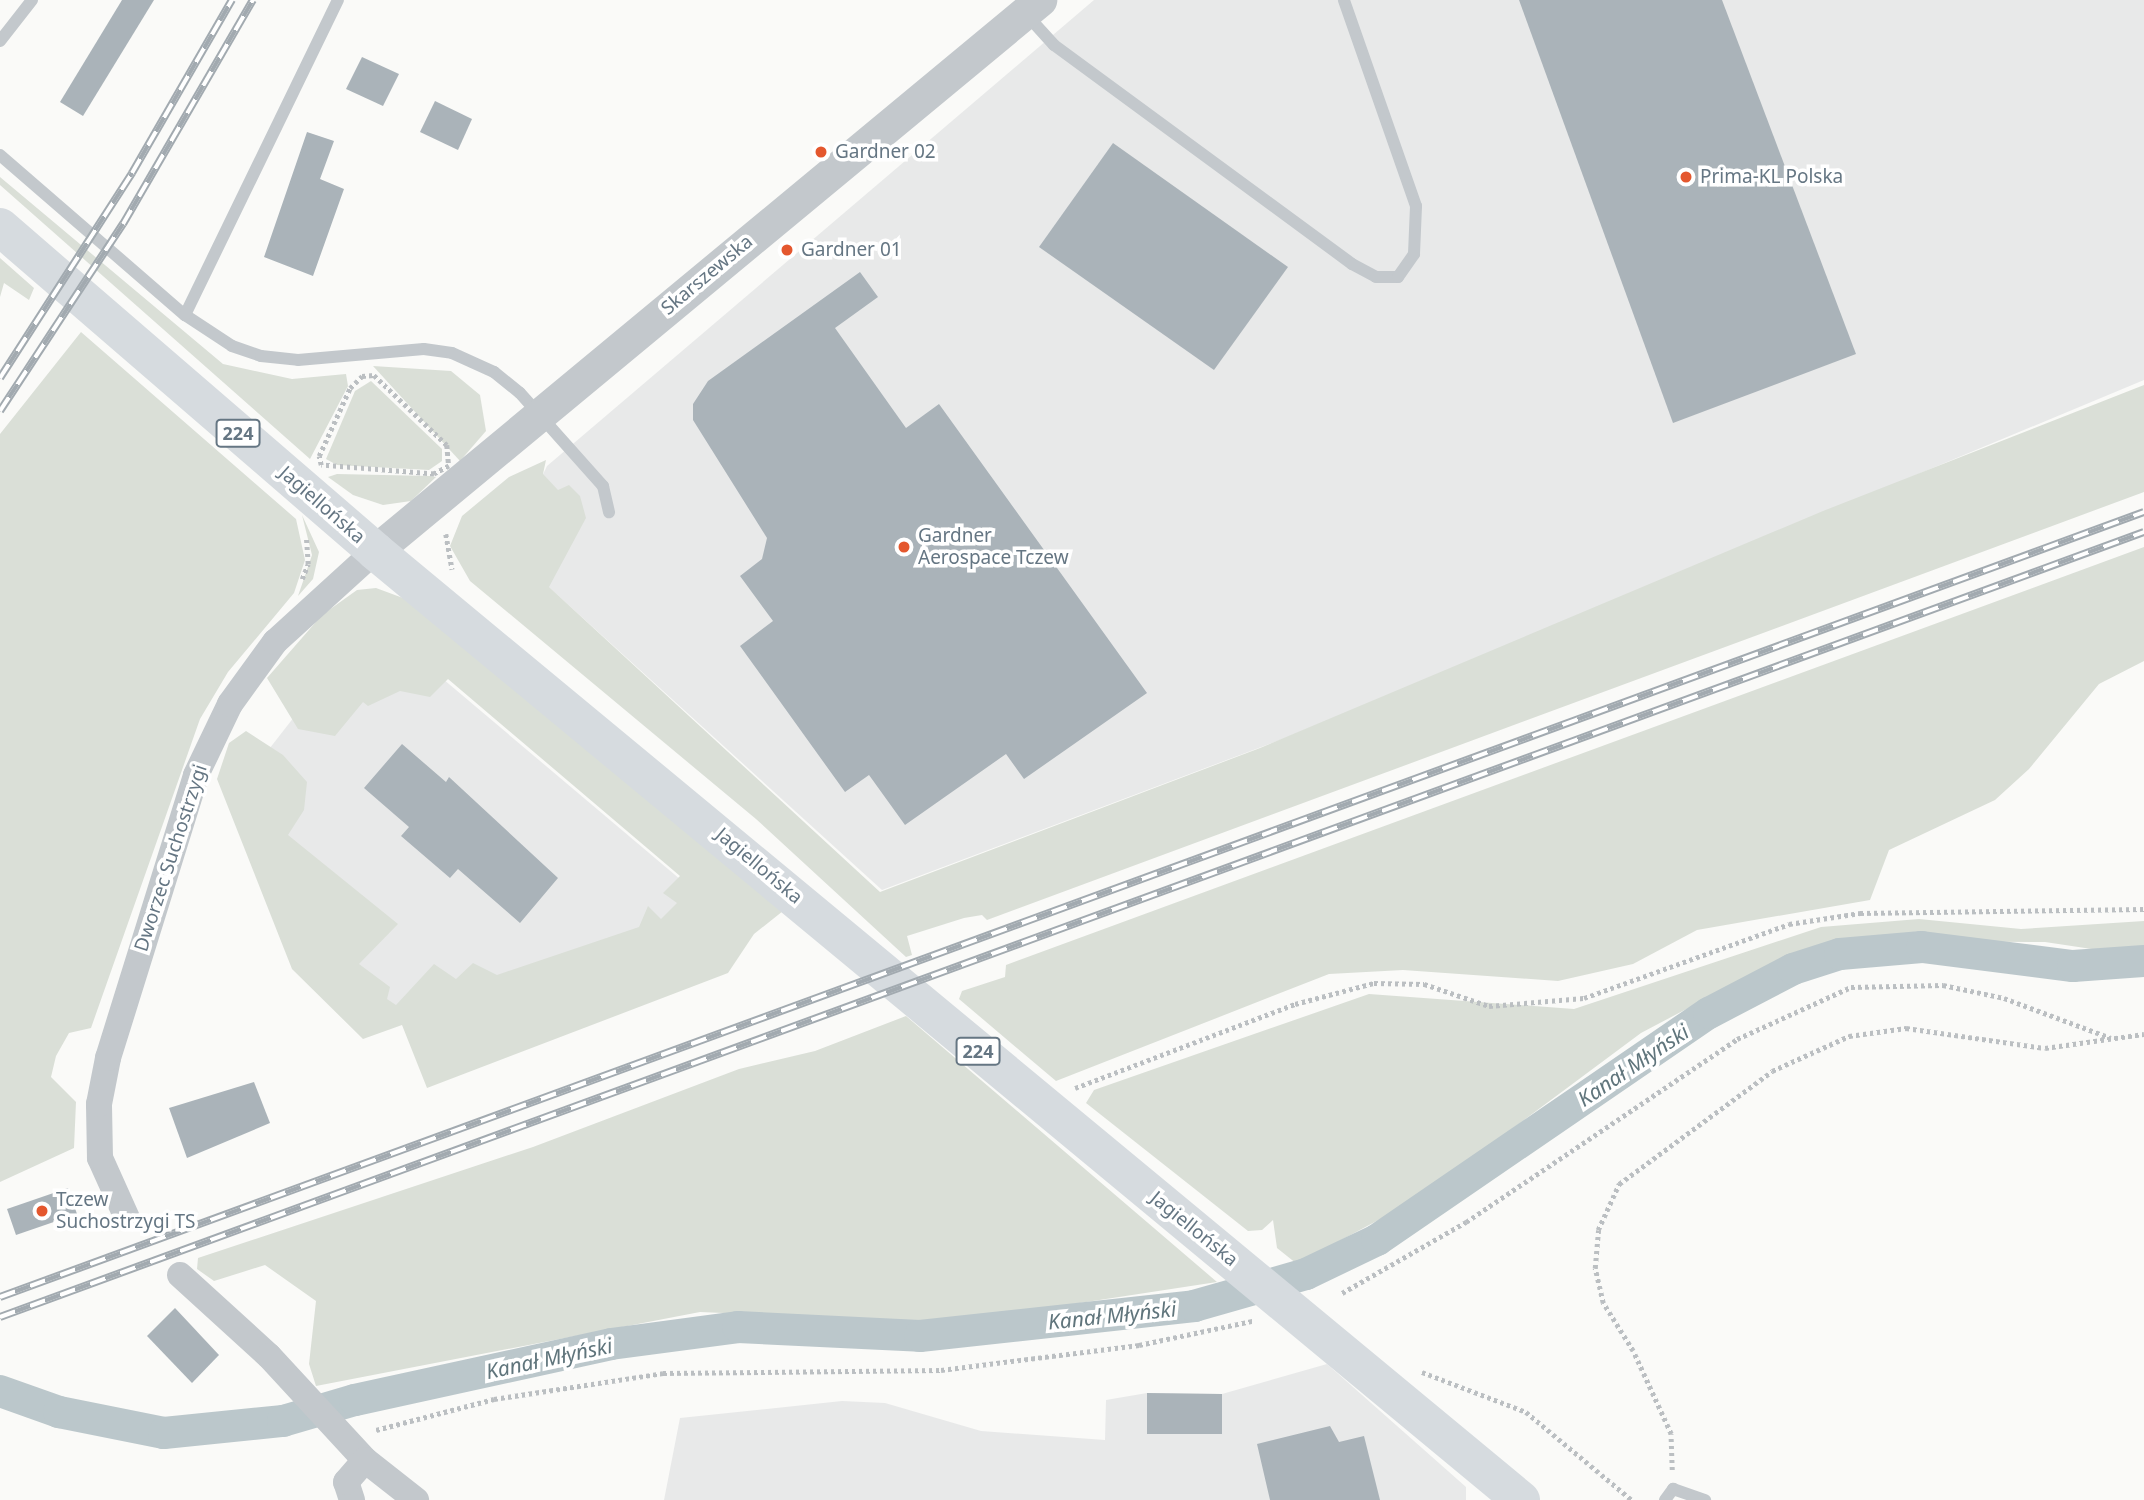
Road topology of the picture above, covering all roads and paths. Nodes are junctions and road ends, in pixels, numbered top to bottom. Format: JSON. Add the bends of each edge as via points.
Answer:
{"nodes":[{"id":1,"x":32,"y":0,"type":"edge"},
{"id":2,"x":338,"y":0,"type":"edge"},
{"id":3,"x":1344,"y":0,"type":"edge"},
{"id":4,"x":1032,"y":7,"type":"edge"},
{"id":5,"x":0,"y":41,"type":"edge"},
{"id":6,"x":0,"y":155,"type":"edge"},
{"id":7,"x":0,"y":227,"type":"edge"},
{"id":8,"x":185,"y":315,"type":"junction"},
{"id":9,"x":540,"y":415,"type":"junction"},
{"id":10,"x":319,"y":456,"type":"dead end"},
{"id":11,"x":321,"y":465,"type":"dead end"},
{"id":12,"x":608,"y":512,"type":"dead end"},
{"id":13,"x":375,"y":551,"type":"junction"},
{"id":14,"x":2144,"y":909,"type":"edge"},
{"id":15,"x":2144,"y":1034,"type":"edge"},
{"id":16,"x":2115,"y":1039,"type":"junction"},
{"id":17,"x":1048,"y":1108,"type":"junction"},
{"id":18,"x":127,"y":1218,"type":"dead end"},
{"id":19,"x":180,"y":1275,"type":"dead end"},
{"id":20,"x":1342,"y":1293,"type":"dead end"},
{"id":21,"x":1257,"y":1320,"type":"dead end"},
{"id":22,"x":1413,"y":1369,"type":"dead end"},
{"id":23,"x":358,"y":1452,"type":"junction"},
{"id":24,"x":1669,"y":1494,"type":"edge"},
{"id":25,"x":352,"y":1500,"type":"edge"},
{"id":26,"x":416,"y":1500,"type":"edge"},
{"id":27,"x":1521,"y":1500,"type":"edge"},
{"id":28,"x":1632,"y":1500,"type":"edge"},
{"id":29,"x":1705,"y":1500,"type":"edge"}],
"edges":[{"from":1,"to":5,"type":"lane"},
{"from":2,"to":8,"type":"lane"},
{"from":3,"to":4,"type":"lane","via":[[1416,206],[1414,254],[1398,277],[1376,278],[1341,256],[1054,45]]},
{"from":4,"to":9,"type":"street","name":"Skarszewska"},
{"from":6,"to":8,"type":"lane"},
{"from":7,"to":13,"type":"main road","name":"Jagiellońska","number":"224"},
{"from":8,"to":9,"type":"lane","via":[[221,340],[261,356],[298,360],[399,348],[452,353],[494,372]]},
{"from":9,"to":12,"type":"lane","via":[[603,486]]},
{"from":9,"to":13,"type":"street","name":"Skarszewska"},
{"from":10,"to":11,"type":"path","via":[[350,388],[362,376],[374,375],[447,445],[449,466],[434,474]]},
{"from":13,"to":17,"type":"main road","name":"Jagiellońska","number":"224"},
{"from":13,"to":18,"type":"street","name":"Dworzec Suchostrzygi","via":[[275,642],[230,704],[195,775],[111,1048],[99,1104],[100,1158]]},
{"from":14,"to":17,"type":"path","via":[[1860,914],[1801,922],[1584,998],[1489,1006],[1424,984],[1374,983],[1295,1004],[1086,1081]]},
{"from":15,"to":16,"type":"path"},
{"from":16,"to":20,"type":"path","via":[[2004,998],[1943,985],[1851,987],[1737,1039],[1465,1223]]},
{"from":16,"to":24,"type":"path","via":[[2045,1048],[1906,1028],[1849,1036],[1772,1071],[1619,1184],[1598,1230],[1595,1268],[1603,1303],[1633,1351],[1671,1434]]},
{"from":17,"to":27,"type":"main road","name":"Jagiellońska","number":"224"},
{"from":19,"to":23,"type":"street","via":[[307,1396]]},
{"from":21,"to":23,"type":"path","via":[[1139,1345],[941,1370],[663,1373],[494,1399],[383,1427]]},
{"from":22,"to":28,"type":"path","via":[[1526,1412]]},
{"from":23,"to":25,"type":"street","via":[[346,1482]]},
{"from":23,"to":26,"type":"street"},
{"from":24,"to":29,"type":"lane"}]}
